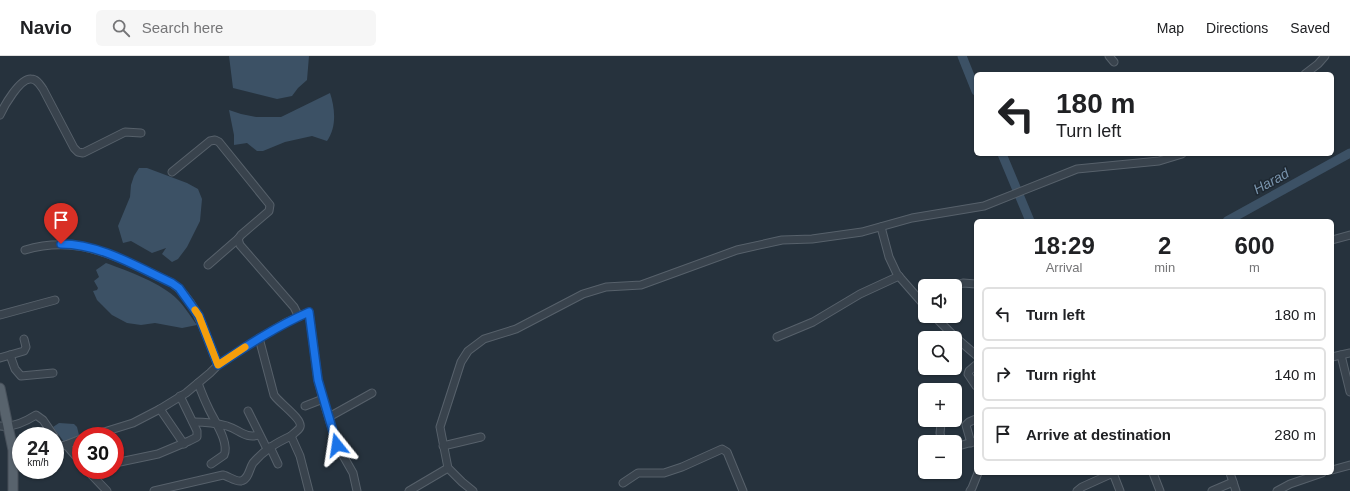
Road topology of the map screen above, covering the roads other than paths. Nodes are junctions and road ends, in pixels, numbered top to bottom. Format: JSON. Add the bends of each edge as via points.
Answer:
{"nodes":[{"id":1,"x":1108,"y":56,"type":"edge"},
{"id":2,"x":1325,"y":56,"type":"edge"},
{"id":3,"x":1114,"y":62,"type":"dead end"},
{"id":4,"x":1308,"y":72,"type":"edge"},
{"id":5,"x":0,"y":115,"type":"edge"},
{"id":6,"x":141,"y":134,"type":"dead end"},
{"id":7,"x":1175,"y":156,"type":"edge"},
{"id":8,"x":172,"y":172,"type":"dead end"},
{"id":9,"x":881,"y":227,"type":"junction"},
{"id":10,"x":1350,"y":236,"type":"edge"},
{"id":11,"x":238,"y":239,"type":"junction"},
{"id":12,"x":1334,"y":240,"type":"edge"},
{"id":13,"x":25,"y":250,"type":"dead end"},
{"id":14,"x":208,"y":265,"type":"dead end"},
{"id":15,"x":899,"y":276,"type":"junction"},
{"id":16,"x":962,"y":283,"type":"edge"},
{"id":17,"x":974,"y":284,"type":"edge"},
{"id":18,"x":918,"y":298,"type":"edge"},
{"id":19,"x":55,"y":300,"type":"dead end"},
{"id":20,"x":0,"y":315,"type":"edge"},
{"id":21,"x":299,"y":317,"type":"junction"},
{"id":22,"x":941,"y":323,"type":"edge"},
{"id":23,"x":777,"y":337,"type":"dead end"},
{"id":24,"x":259,"y":338,"type":"junction"},
{"id":25,"x":24,"y":339,"type":"dead end"},
{"id":26,"x":974,"y":353,"type":"edge"},
{"id":27,"x":1350,"y":353,"type":"edge"},
{"id":28,"x":1341,"y":354,"type":"junction"},
{"id":29,"x":10,"y":355,"type":"junction"},
{"id":30,"x":1334,"y":356,"type":"edge"},
{"id":31,"x":0,"y":358,"type":"edge"},
{"id":32,"x":218,"y":365,"type":"junction"},
{"id":33,"x":974,"y":367,"type":"edge"},
{"id":34,"x":53,"y":373,"type":"dead end"},
{"id":35,"x":974,"y":383,"type":"edge"},
{"id":36,"x":198,"y":384,"type":"junction"},
{"id":37,"x":0,"y":388,"type":"edge"},
{"id":38,"x":1350,"y":392,"type":"edge"},
{"id":39,"x":372,"y":393,"type":"dead end"},
{"id":40,"x":180,"y":396,"type":"junction"},
{"id":41,"x":323,"y":399,"type":"junction"},
{"id":42,"x":1,"y":400,"type":"edge"},
{"id":43,"x":305,"y":406,"type":"dead end"},
{"id":44,"x":160,"y":409,"type":"junction"},
{"id":45,"x":248,"y":412,"type":"dead end"},
{"id":46,"x":329,"y":417,"type":"junction"},
{"id":47,"x":974,"y":420,"type":"edge"},
{"id":48,"x":193,"y":422,"type":"junction"},
{"id":49,"x":218,"y":424,"type":"junction"},
{"id":50,"x":4,"y":426,"type":"edge"},
{"id":51,"x":48,"y":427,"type":"edge"},
{"id":52,"x":120,"y":427,"type":"edge"},
{"id":53,"x":260,"y":435,"type":"junction"},
{"id":54,"x":291,"y":436,"type":"junction"},
{"id":55,"x":481,"y":437,"type":"dead end"},
{"id":56,"x":12,"y":441,"type":"edge"},
{"id":57,"x":973,"y":442,"type":"edge"},
{"id":58,"x":184,"y":444,"type":"junction"},
{"id":59,"x":962,"y":445,"type":"edge"},
{"id":60,"x":443,"y":446,"type":"junction"},
{"id":61,"x":268,"y":448,"type":"junction"},
{"id":62,"x":64,"y":449,"type":"edge"},
{"id":63,"x":72,"y":455,"type":"edge"},
{"id":64,"x":124,"y":461,"type":"edge"},
{"id":65,"x":211,"y":464,"type":"dead end"},
{"id":66,"x":278,"y":464,"type":"dead end"},
{"id":67,"x":1350,"y":465,"type":"edge"},
{"id":68,"x":448,"y":468,"type":"junction"},
{"id":69,"x":1334,"y":469,"type":"edge"},
{"id":70,"x":977,"y":475,"type":"edge"},
{"id":71,"x":1109,"y":475,"type":"edge"},
{"id":72,"x":1114,"y":475,"type":"edge"},
{"id":73,"x":1154,"y":475,"type":"edge"},
{"id":74,"x":1231,"y":475,"type":"edge"},
{"id":75,"x":1318,"y":475,"type":"edge"},
{"id":76,"x":15,"y":479,"type":"edge"},
{"id":77,"x":96,"y":479,"type":"edge"},
{"id":78,"x":1233,"y":482,"type":"junction"},
{"id":79,"x":623,"y":483,"type":"dead end"},
{"id":80,"x":1291,"y":488,"type":"edge"},
{"id":81,"x":14,"y":491,"type":"edge"},
{"id":82,"x":107,"y":491,"type":"edge"},
{"id":83,"x":154,"y":491,"type":"edge"},
{"id":84,"x":309,"y":491,"type":"edge"},
{"id":85,"x":358,"y":491,"type":"edge"},
{"id":86,"x":409,"y":491,"type":"edge"},
{"id":87,"x":473,"y":491,"type":"edge"},
{"id":88,"x":743,"y":491,"type":"edge"},
{"id":89,"x":970,"y":491,"type":"edge"},
{"id":90,"x":1077,"y":491,"type":"edge"},
{"id":91,"x":1120,"y":491,"type":"edge"},
{"id":92,"x":1160,"y":491,"type":"edge"},
{"id":93,"x":1212,"y":491,"type":"edge"},
{"id":94,"x":1236,"y":491,"type":"edge"},
{"id":95,"x":1277,"y":491,"type":"edge"}],
"edges":[{"from":1,"to":3,"type":"street"},
{"from":2,"to":4,"type":"street"},
{"from":5,"to":6,"type":"street","via":[[20,85],[26,79],[32,79],[43,89],[78,152],[93,149],[125,132]]},
{"from":7,"to":9,"type":"street","via":[[1159,161],[1077,169],[984,206],[912,218]]},
{"from":8,"to":11,"type":"street","via":[[210,140],[219,142],[270,205],[269,212],[245,230]]},
{"from":9,"to":15,"type":"street","via":[[888,258]]},
{"from":9,"to":60,"type":"street","via":[[819,238],[782,240],[737,250],[641,285],[606,287],[583,294],[516,329],[484,339],[468,351],[462,362],[440,427]]},
{"from":10,"to":12,"type":"street"},
{"from":11,"to":14,"type":"street"},
{"from":11,"to":21,"type":"street","via":[[244,251],[294,307]]},
{"from":13,"to":32,"type":"street","via":[[53,244],[70,244],[99,250],[172,283],[179,288],[199,316]]},
{"from":15,"to":18,"type":"street"},
{"from":15,"to":23,"type":"street","via":[[860,294],[813,322]]},
{"from":16,"to":17,"type":"street"},
{"from":19,"to":20,"type":"street"},
{"from":21,"to":24,"type":"street"},
{"from":21,"to":41,"type":"street","via":[[309,312]]},
{"from":22,"to":26,"type":"street"},
{"from":24,"to":32,"type":"street"},
{"from":24,"to":54,"type":"street","via":[[274,395],[297,416],[301,425]]},
{"from":25,"to":29,"type":"street","via":[[25,350]]},
{"from":27,"to":28,"type":"street"},
{"from":28,"to":30,"type":"street"},
{"from":28,"to":38,"type":"street"},
{"from":29,"to":31,"type":"street"},
{"from":29,"to":34,"type":"street","via":[[15,369],[21,376]]},
{"from":32,"to":36,"type":"street"},
{"from":33,"to":35,"type":"street","via":[[968,374]]},
{"from":36,"to":40,"type":"street"},
{"from":36,"to":49,"type":"street"},
{"from":37,"to":42,"type":"main road"},
{"from":39,"to":46,"type":"street"},
{"from":40,"to":44,"type":"street"},
{"from":40,"to":48,"type":"street"},
{"from":41,"to":43,"type":"street"},
{"from":41,"to":46,"type":"street"},
{"from":42,"to":50,"type":"main road"},
{"from":44,"to":52,"type":"street"},
{"from":44,"to":58,"type":"street"},
{"from":45,"to":53,"type":"street"},
{"from":46,"to":85,"type":"street","via":[[337,445],[353,473]]},
{"from":47,"to":57,"type":"street","via":[[966,425]]},
{"from":48,"to":49,"type":"street"},
{"from":48,"to":58,"type":"street","via":[[198,435]]},
{"from":49,"to":53,"type":"street","via":[[229,426],[247,436]]},
{"from":49,"to":65,"type":"street","via":[[225,452]]},
{"from":50,"to":51,"type":"street","via":[[36,415]]},
{"from":50,"to":56,"type":"main road"},
{"from":53,"to":61,"type":"street"},
{"from":54,"to":61,"type":"street"},
{"from":54,"to":84,"type":"street","via":[[300,456]]},
{"from":55,"to":60,"type":"street"},
{"from":57,"to":59,"type":"street"},
{"from":58,"to":64,"type":"street","via":[[158,454]]},
{"from":60,"to":68,"type":"street"},
{"from":61,"to":66,"type":"street"},
{"from":61,"to":83,"type":"street","via":[[241,481],[223,475]]},
{"from":62,"to":63,"type":"street"},
{"from":67,"to":69,"type":"street"},
{"from":68,"to":86,"type":"street"},
{"from":68,"to":87,"type":"street"},
{"from":70,"to":89,"type":"street"},
{"from":71,"to":90,"type":"street"},
{"from":72,"to":91,"type":"street"},
{"from":73,"to":92,"type":"street"},
{"from":74,"to":78,"type":"street"},
{"from":75,"to":80,"type":"street"},
{"from":76,"to":81,"type":"main road"},
{"from":77,"to":82,"type":"street"},
{"from":78,"to":93,"type":"street"},
{"from":78,"to":94,"type":"street"},
{"from":79,"to":88,"type":"street","via":[[634,475],[664,473],[682,467],[722,449],[727,452]]},
{"from":80,"to":95,"type":"street"}]}
